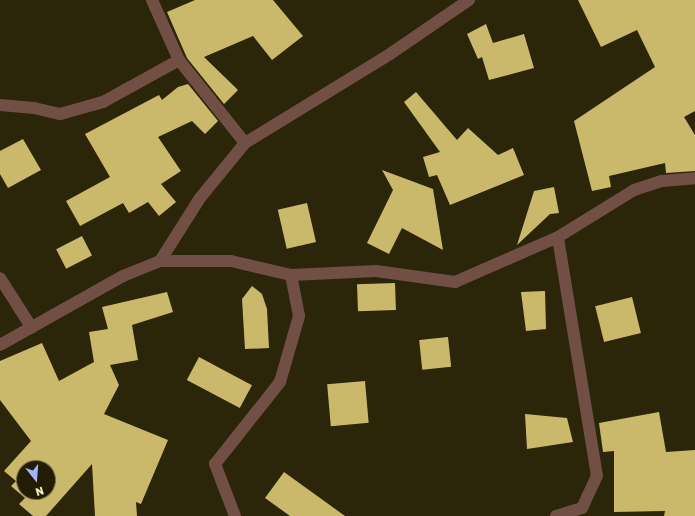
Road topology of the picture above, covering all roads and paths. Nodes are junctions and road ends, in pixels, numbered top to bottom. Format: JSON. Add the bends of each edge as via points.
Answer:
{"nodes":[{"id":1,"x":152,"y":0,"type":"edge"},
{"id":2,"x":469,"y":0,"type":"edge"},
{"id":3,"x":179,"y":60,"type":"junction"},
{"id":4,"x":0,"y":105,"type":"edge"},
{"id":5,"x":245,"y":143,"type":"junction"},
{"id":6,"x":695,"y":178,"type":"edge"},
{"id":7,"x":558,"y":237,"type":"junction"},
{"id":8,"x":160,"y":261,"type":"junction"},
{"id":9,"x":291,"y":275,"type":"junction"},
{"id":10,"x":0,"y":278,"type":"edge"},
{"id":11,"x":32,"y":328,"type":"junction"},
{"id":12,"x":0,"y":345,"type":"edge"},
{"id":13,"x":235,"y":516,"type":"edge"},
{"id":14,"x":556,"y":516,"type":"edge"}],
"edges":[{"from":1,"to":3,"type":"street"},
{"from":2,"to":5,"type":"street","via":[[390,54]]},
{"from":3,"to":4,"type":"street","via":[[102,102],[60,114],[34,108]]},
{"from":3,"to":5,"type":"street"},
{"from":5,"to":8,"type":"street","via":[[200,198]]},
{"from":6,"to":7,"type":"street","via":[[662,181],[634,190]]},
{"from":7,"to":9,"type":"street","via":[[455,282],[376,271]]},
{"from":7,"to":14,"type":"street","via":[[597,476],[582,508]]},
{"from":8,"to":9,"type":"street","via":[[231,261]]},
{"from":8,"to":11,"type":"street","via":[[123,276]]},
{"from":9,"to":13,"type":"street","via":[[299,316],[280,382],[215,464]]},
{"from":10,"to":11,"type":"street"},
{"from":11,"to":12,"type":"street"}]}
